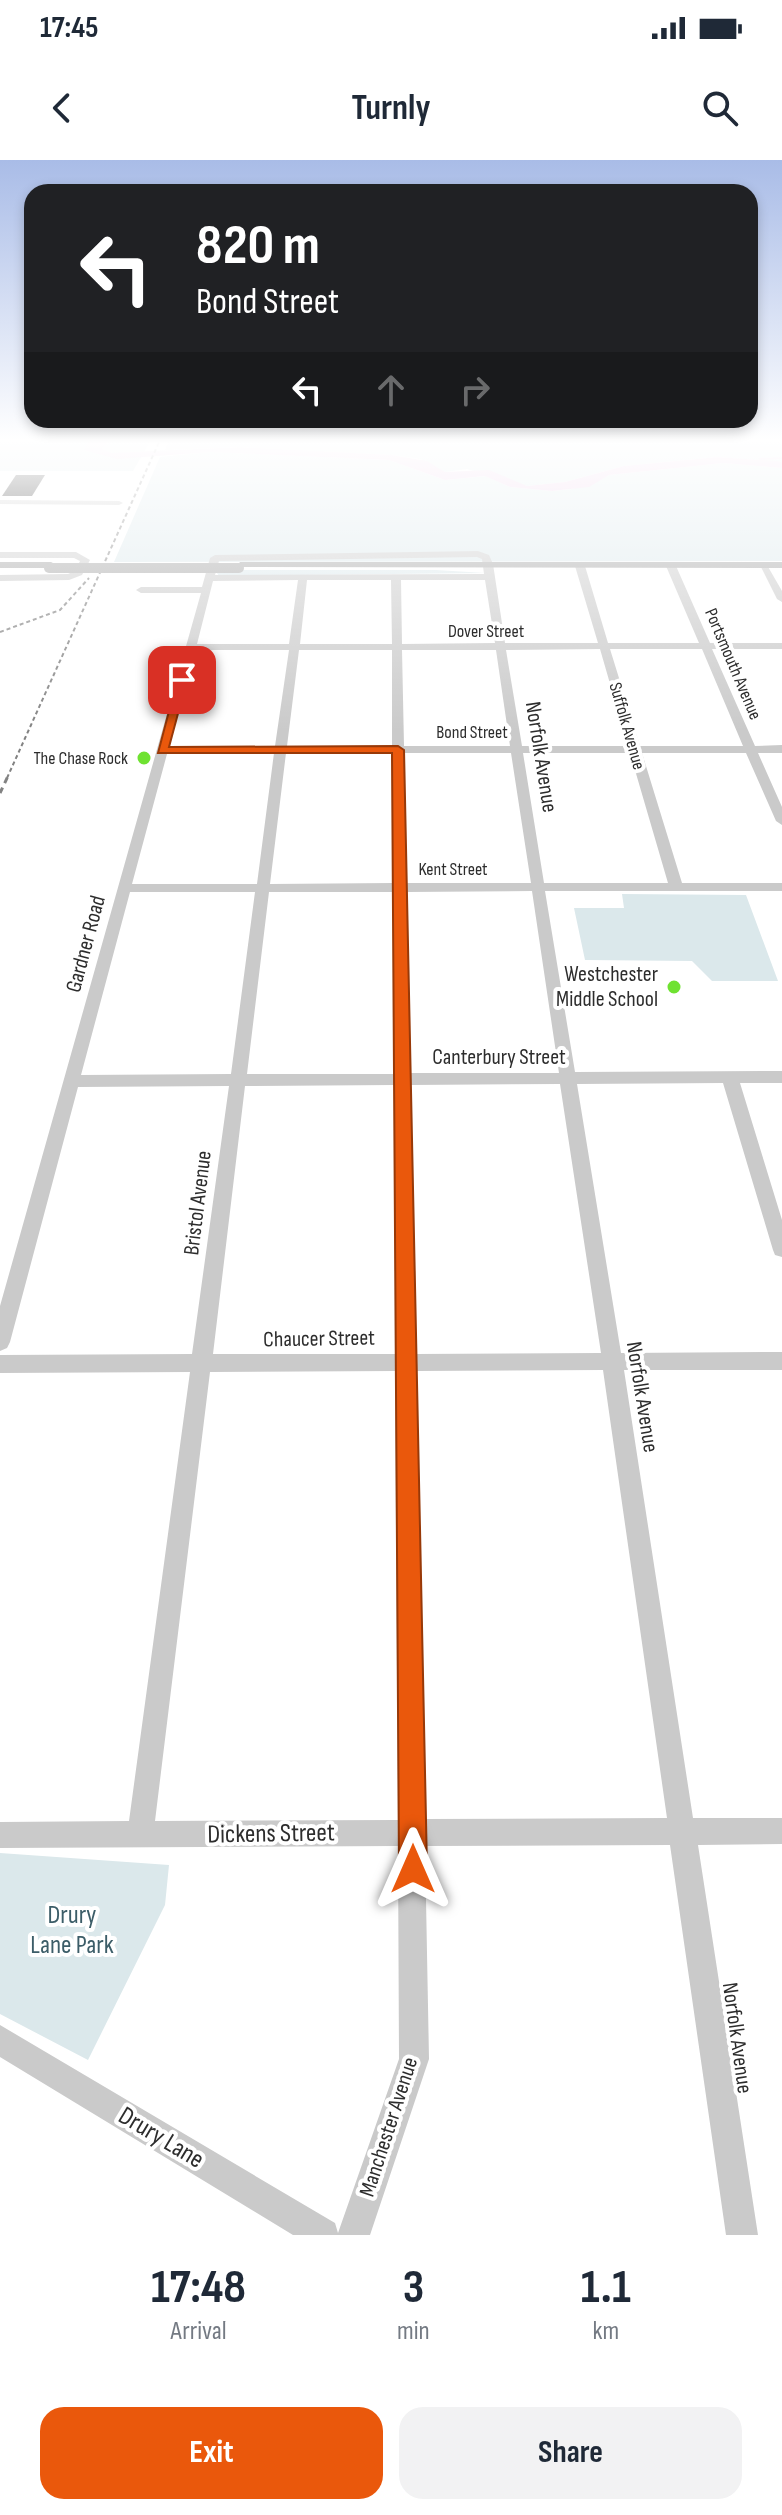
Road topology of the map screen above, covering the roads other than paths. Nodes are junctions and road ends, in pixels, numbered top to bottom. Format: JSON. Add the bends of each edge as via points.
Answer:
{"nodes":[{"id":1,"x":0,"y":555,"type":"edge"},
{"id":2,"x":762,"y":565,"type":"junction"},
{"id":3,"x":782,"y":565,"type":"edge"},
{"id":4,"x":0,"y":566,"type":"edge"},
{"id":5,"x":580,"y":566,"type":"junction"},
{"id":6,"x":671,"y":566,"type":"junction"},
{"id":7,"x":489,"y":570,"type":"junction"},
{"id":8,"x":0,"y":578,"type":"edge"},
{"id":9,"x":303,"y":578,"type":"junction"},
{"id":10,"x":396,"y":578,"type":"junction"},
{"id":11,"x":208,"y":584,"type":"junction"},
{"id":12,"x":141,"y":590,"type":"dead end"},
{"id":13,"x":782,"y":599,"type":"edge"},
{"id":14,"x":707,"y":646,"type":"junction"},
{"id":15,"x":782,"y":646,"type":"edge"},
{"id":16,"x":190,"y":647,"type":"junction"},
{"id":17,"x":294,"y":647,"type":"junction"},
{"id":18,"x":397,"y":647,"type":"junction"},
{"id":19,"x":500,"y":647,"type":"junction"},
{"id":20,"x":604,"y":647,"type":"junction"},
{"id":21,"x":782,"y":749,"type":"edge"},
{"id":22,"x":162,"y":750,"type":"junction"},
{"id":23,"x":281,"y":750,"type":"junction"},
{"id":24,"x":398,"y":750,"type":"junction"},
{"id":25,"x":516,"y":750,"type":"junction"},
{"id":26,"x":634,"y":750,"type":"junction"},
{"id":27,"x":750,"y":750,"type":"junction"},
{"id":28,"x":782,"y":821,"type":"edge"},
{"id":29,"x":537,"y":887,"type":"junction"},
{"id":30,"x":676,"y":887,"type":"junction"},
{"id":31,"x":782,"y":887,"type":"edge"},
{"id":32,"x":124,"y":888,"type":"junction"},
{"id":33,"x":264,"y":888,"type":"junction"},
{"id":34,"x":399,"y":888,"type":"junction"},
{"id":35,"x":782,"y":1077,"type":"edge"},
{"id":36,"x":567,"y":1078,"type":"junction"},
{"id":37,"x":730,"y":1078,"type":"junction"},
{"id":38,"x":401,"y":1079,"type":"junction"},
{"id":39,"x":238,"y":1080,"type":"junction"},
{"id":40,"x":72,"y":1081,"type":"junction"},
{"id":41,"x":782,"y":1250,"type":"edge"},
{"id":42,"x":0,"y":1342,"type":"edge"},
{"id":43,"x":612,"y":1361,"type":"junction"},
{"id":44,"x":782,"y":1361,"type":"edge"},
{"id":45,"x":404,"y":1362,"type":"junction"},
{"id":46,"x":0,"y":1364,"type":"edge"},
{"id":47,"x":201,"y":1364,"type":"junction"},
{"id":48,"x":683,"y":1831,"type":"junction"},
{"id":49,"x":782,"y":1831,"type":"edge"},
{"id":50,"x":413,"y":1832,"type":"junction"},
{"id":51,"x":0,"y":1835,"type":"edge"},
{"id":52,"x":140,"y":1836,"type":"junction"},
{"id":53,"x":0,"y":2040,"type":"edge"},
{"id":54,"x":323,"y":2235,"type":"edge"},
{"id":55,"x":354,"y":2235,"type":"edge"},
{"id":56,"x":742,"y":2235,"type":"edge"}],
"edges":[{"from":1,"to":8,"type":"street","via":[[76,555],[85,560],[79,573],[69,577]]},
{"from":2,"to":3,"type":"main road"},
{"from":2,"to":6,"type":"main road"},
{"from":2,"to":13,"type":"street"},
{"from":4,"to":7,"type":"main road","bridge":true},
{"from":5,"to":6,"type":"main road"},
{"from":5,"to":7,"type":"main road"},
{"from":5,"to":20,"type":"street","name":"Suffolk Avenue"},
{"from":6,"to":14,"type":"street","name":"Portsmouth Avenue"},
{"from":7,"to":10,"type":"street"},
{"from":7,"to":11,"type":"street","name":"Gardner Road","via":[[486,557],[478,554],[215,558]]},
{"from":7,"to":19,"type":"street","name":"Norfolk Avenue"},
{"from":9,"to":10,"type":"street"},
{"from":9,"to":11,"type":"street"},
{"from":9,"to":17,"type":"street","name":"Bristol Avenue"},
{"from":10,"to":18,"type":"street","name":"Manchester Avenue"},
{"from":11,"to":12,"type":"street"},
{"from":11,"to":16,"type":"street","name":"Gardner Road"},
{"from":14,"to":15,"type":"street","name":"Dover Street"},
{"from":14,"to":20,"type":"street","name":"Dover Street"},
{"from":14,"to":27,"type":"street","name":"Portsmouth Avenue"},
{"from":16,"to":17,"type":"street","name":"Dover Street"},
{"from":16,"to":22,"type":"street","name":"Gardner Road"},
{"from":17,"to":18,"type":"street","name":"Dover Street"},
{"from":17,"to":23,"type":"street","name":"Bristol Avenue"},
{"from":18,"to":19,"type":"street","name":"Dover Street"},
{"from":18,"to":24,"type":"street","name":"Manchester Avenue"},
{"from":19,"to":20,"type":"street","name":"Dover Street"},
{"from":19,"to":25,"type":"street","name":"Norfolk Avenue"},
{"from":20,"to":26,"type":"street","name":"Suffolk Avenue"},
{"from":21,"to":27,"type":"street","name":"Bond Street"},
{"from":22,"to":23,"type":"street","name":"Bond Street"},
{"from":22,"to":32,"type":"street","name":"Gardner Road"},
{"from":23,"to":24,"type":"street","name":"Bond Street"},
{"from":23,"to":33,"type":"street","name":"Bristol Avenue"},
{"from":24,"to":25,"type":"street","name":"Bond Street"},
{"from":24,"to":34,"type":"street","name":"Manchester Avenue"},
{"from":25,"to":26,"type":"street","name":"Bond Street"},
{"from":25,"to":29,"type":"street","name":"Norfolk Avenue"},
{"from":26,"to":27,"type":"street","name":"Bond Street"},
{"from":26,"to":30,"type":"street","name":"Suffolk Avenue"},
{"from":27,"to":28,"type":"street","name":"Portsmouth Avenue"},
{"from":29,"to":30,"type":"street","name":"Kent Street"},
{"from":29,"to":34,"type":"street","name":"Kent Street"},
{"from":29,"to":36,"type":"street","name":"Norfolk Avenue"},
{"from":30,"to":31,"type":"street","name":"Kent Street"},
{"from":32,"to":33,"type":"street","name":"Kent Street"},
{"from":32,"to":40,"type":"street","name":"Gardner Road"},
{"from":33,"to":34,"type":"street","name":"Kent Street"},
{"from":33,"to":39,"type":"street","name":"Bristol Avenue"},
{"from":34,"to":38,"type":"street","name":"Manchester Avenue"},
{"from":35,"to":37,"type":"street","name":"Canterbury Street"},
{"from":36,"to":37,"type":"street","name":"Canterbury Street"},
{"from":36,"to":38,"type":"street","name":"Canterbury Street"},
{"from":36,"to":43,"type":"street","name":"Norfolk Avenue"},
{"from":37,"to":41,"type":"street"},
{"from":38,"to":39,"type":"street","name":"Canterbury Street"},
{"from":38,"to":45,"type":"street","name":"Manchester Avenue"},
{"from":39,"to":40,"type":"street","name":"Canterbury Street"},
{"from":39,"to":47,"type":"street","name":"Bristol Avenue"},
{"from":40,"to":42,"type":"street","name":"Gardner Road"},
{"from":43,"to":44,"type":"street","name":"Chaucer Street"},
{"from":43,"to":45,"type":"street","name":"Chaucer Street"},
{"from":43,"to":48,"type":"street","name":"Norfolk Avenue"},
{"from":45,"to":47,"type":"street","name":"Chaucer Street"},
{"from":45,"to":50,"type":"street","name":"Manchester Avenue"},
{"from":46,"to":47,"type":"street","name":"Chaucer Street"},
{"from":47,"to":52,"type":"street","name":"Bristol Avenue"},
{"from":48,"to":49,"type":"street","name":"Dickens Street"},
{"from":48,"to":50,"type":"street","name":"Dickens Street"},
{"from":48,"to":56,"type":"street","name":"Norfolk Avenue"},
{"from":50,"to":52,"type":"street","name":"Dickens Street"},
{"from":50,"to":55,"type":"street","name":"Manchester Avenue","via":[[414,2059]]},
{"from":51,"to":52,"type":"street","name":"Dickens Street"},
{"from":53,"to":54,"type":"street","name":"Drury Lane"}]}
